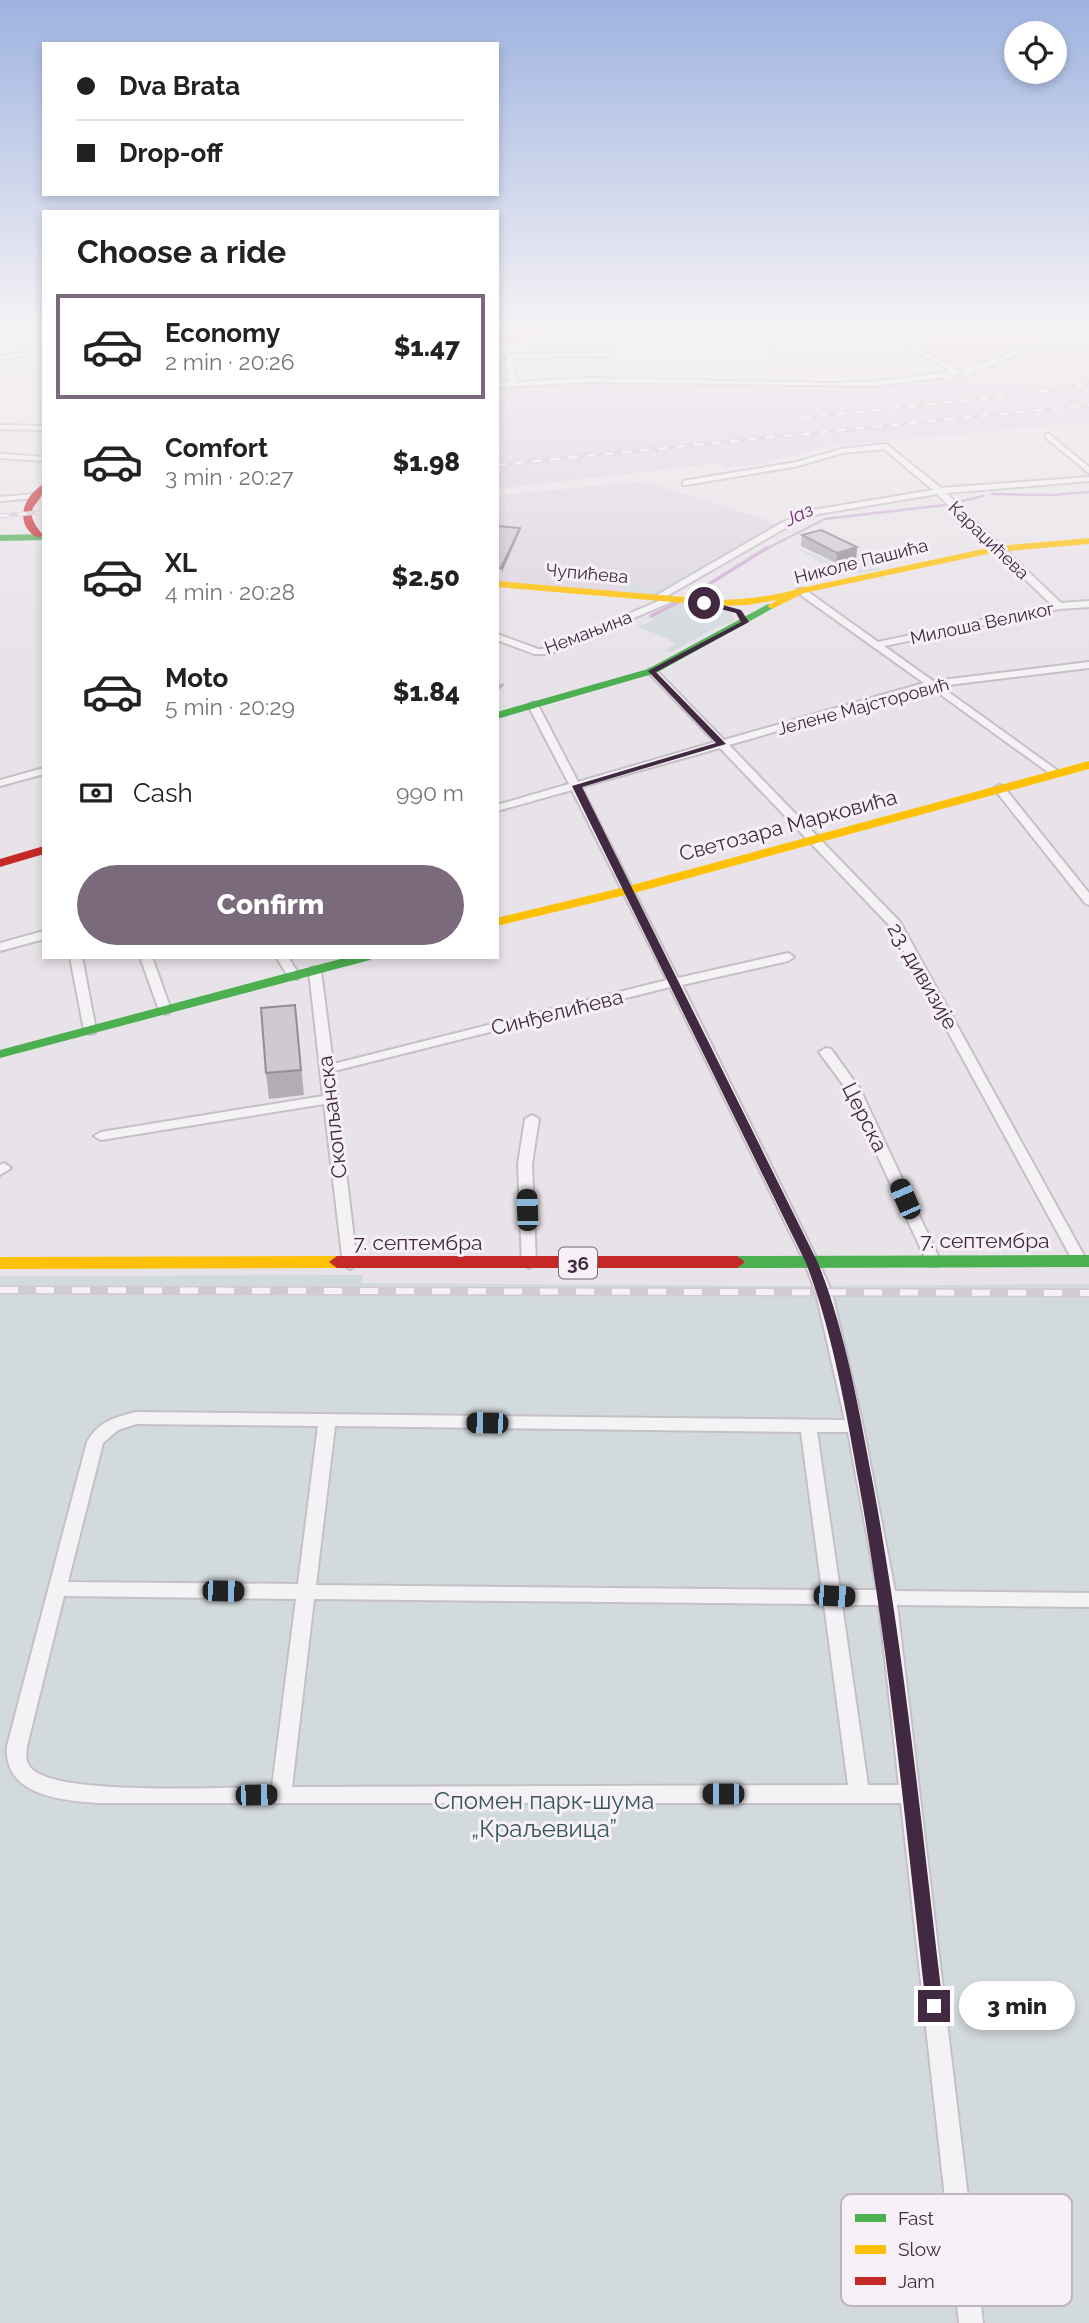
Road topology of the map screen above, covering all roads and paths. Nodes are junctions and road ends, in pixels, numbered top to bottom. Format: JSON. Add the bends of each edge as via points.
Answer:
{"nodes":[{"id":1,"x":1049,"y":436,"type":"dead end"},
{"id":2,"x":0,"y":456,"type":"edge"},
{"id":3,"x":42,"y":459,"type":"edge"},
{"id":4,"x":1089,"y":471,"type":"edge"},
{"id":5,"x":1089,"y":479,"type":"edge"},
{"id":6,"x":686,"y":483,"type":"dead end"},
{"id":7,"x":939,"y":491,"type":"junction"},
{"id":8,"x":39,"y":492,"type":"edge"},
{"id":9,"x":0,"y":499,"type":"edge"},
{"id":10,"x":42,"y":535,"type":"edge"},
{"id":11,"x":0,"y":538,"type":"edge"},
{"id":12,"x":1089,"y":541,"type":"edge"},
{"id":13,"x":997,"y":549,"type":"junction"},
{"id":14,"x":499,"y":584,"type":"edge"},
{"id":15,"x":801,"y":592,"type":"junction"},
{"id":16,"x":671,"y":600,"type":"junction"},
{"id":17,"x":1089,"y":604,"type":"edge"},
{"id":18,"x":1059,"y":607,"type":"junction"},
{"id":19,"x":744,"y":612,"type":"junction"},
{"id":20,"x":762,"y":614,"type":"joint"},
{"id":21,"x":500,"y":640,"type":"edge"},
{"id":22,"x":876,"y":646,"type":"junction"},
{"id":23,"x":1089,"y":665,"type":"edge"},
{"id":24,"x":652,"y":671,"type":"junction"},
{"id":25,"x":932,"y":684,"type":"junction"},
{"id":26,"x":533,"y":705,"type":"junction"},
{"id":27,"x":499,"y":715,"type":"edge"},
{"id":28,"x":722,"y":744,"type":"junction"},
{"id":29,"x":1089,"y":765,"type":"edge"},
{"id":30,"x":42,"y":772,"type":"edge"},
{"id":31,"x":1056,"y":773,"type":"junction"},
{"id":32,"x":0,"y":783,"type":"edge"},
{"id":33,"x":577,"y":786,"type":"junction"},
{"id":34,"x":999,"y":788,"type":"junction"},
{"id":35,"x":499,"y":807,"type":"edge"},
{"id":36,"x":817,"y":840,"type":"junction"},
{"id":37,"x":42,"y":851,"type":"edge"},
{"id":38,"x":0,"y":863,"type":"edge"},
{"id":39,"x":629,"y":890,"type":"junction"},
{"id":40,"x":1088,"y":899,"type":"edge"},
{"id":41,"x":499,"y":922,"type":"edge"},
{"id":42,"x":42,"y":936,"type":"edge"},
{"id":43,"x":0,"y":947,"type":"edge"},
{"id":44,"x":788,"y":957,"type":"dead end"},
{"id":45,"x":76,"y":959,"type":"edge"},
{"id":46,"x":147,"y":959,"type":"edge"},
{"id":47,"x":283,"y":959,"type":"edge"},
{"id":48,"x":358,"y":959,"type":"edge"},
{"id":49,"x":315,"y":971,"type":"junction"},
{"id":50,"x":293,"y":976,"type":"junction"},
{"id":51,"x":672,"y":983,"type":"junction"},
{"id":52,"x":165,"y":1010,"type":"junction"},
{"id":53,"x":90,"y":1030,"type":"junction"},
{"id":54,"x":825,"y":1052,"type":"dead end"},
{"id":55,"x":0,"y":1054,"type":"edge"},
{"id":56,"x":327,"y":1069,"type":"junction"},
{"id":57,"x":330,"y":1099,"type":"junction"},
{"id":58,"x":532,"y":1119,"type":"dead end"},
{"id":59,"x":102,"y":1136,"type":"dead end"},
{"id":60,"x":1084,"y":1261,"type":"edge"},
{"id":61,"x":933,"y":1262,"type":"junction"},
{"id":62,"x":0,"y":1263,"type":"edge"},
{"id":63,"x":528,"y":1263,"type":"junction"},
{"id":64,"x":812,"y":1263,"type":"junction"},
{"id":65,"x":349,"y":1264,"type":"junction"},
{"id":66,"x":327,"y":1421,"type":"junction"},
{"id":67,"x":808,"y":1426,"type":"junction"},
{"id":68,"x":855,"y":1426,"type":"junction"},
{"id":69,"x":57,"y":1589,"type":"junction"},
{"id":70,"x":306,"y":1592,"type":"junction"},
{"id":71,"x":834,"y":1596,"type":"junction"},
{"id":72,"x":887,"y":1598,"type":"junction"},
{"id":73,"x":1089,"y":1600,"type":"edge"},
{"id":74,"x":281,"y":1794,"type":"junction"},
{"id":75,"x":859,"y":1794,"type":"junction"},
{"id":76,"x":909,"y":1794,"type":"junction"},
{"id":77,"x":956,"y":2194,"type":"edge"}],
"edges":[{"from":1,"to":4,"type":"street"},
{"from":2,"to":3,"type":"street"},
{"from":5,"to":7,"type":"street","name":"Немањина"},
{"from":6,"to":7,"type":"street","name":"Караџићева","via":[[886,446]]},
{"from":7,"to":13,"type":"street","name":"Караџићева"},
{"from":7,"to":16,"type":"street","name":"Немањина","via":[[810,514]]},
{"from":8,"to":9,"type":"street"},
{"from":8,"to":10,"type":"street","via":[[24,511],[24,519]]},
{"from":10,"to":11,"type":"street"},
{"from":12,"to":13,"type":"street","name":"Николе Пашића"},
{"from":13,"to":15,"type":"street","name":"Николе Пашића"},
{"from":13,"to":18,"type":"street","name":"Караџићева"},
{"from":14,"to":16,"type":"street","name":"Чупићева"},
{"from":15,"to":19,"type":"street"},
{"from":15,"to":20,"type":"street","name":"Николе Пашића"},
{"from":15,"to":22,"type":"street"},
{"from":16,"to":19,"type":"street","name":"Чупићева"},
{"from":16,"to":21,"type":"street","name":"Немањина","via":[[547,652]]},
{"from":17,"to":18,"type":"street","name":"Милоша Великог"},
{"from":18,"to":22,"type":"street","name":"Милоша Великог"},
{"from":19,"to":20,"type":"street","name":"Чупићева"},
{"from":19,"to":24,"type":"street"},
{"from":22,"to":25,"type":"street"},
{"from":23,"to":25,"type":"street","name":"Јелене Мајсторовић"},
{"from":24,"to":26,"type":"street"},
{"from":24,"to":28,"type":"street","name":"23. дивизије"},
{"from":25,"to":28,"type":"street","name":"Јелене Мајсторовић"},
{"from":25,"to":31,"type":"street"},
{"from":26,"to":27,"type":"street"},
{"from":26,"to":33,"type":"street"},
{"from":28,"to":33,"type":"street","name":"Јелене Мајсторовић"},
{"from":28,"to":36,"type":"street","name":"23. дивизије"},
{"from":29,"to":31,"type":"street","name":"Светозара Марковића"},
{"from":30,"to":32,"type":"street"},
{"from":31,"to":34,"type":"street","name":"Светозара Марковића"},
{"from":33,"to":35,"type":"street","name":"Јелене Мајсторовић"},
{"from":33,"to":39,"type":"street"},
{"from":34,"to":36,"type":"street","name":"Светозара Марковића"},
{"from":34,"to":40,"type":"street"},
{"from":36,"to":39,"type":"street","name":"Светозара Марковића"},
{"from":36,"to":60,"type":"street","name":"23. дивизије","via":[[900,931]]},
{"from":37,"to":38,"type":"street"},
{"from":39,"to":41,"type":"street","name":"Светозара Марковића"},
{"from":39,"to":51,"type":"street"},
{"from":42,"to":43,"type":"street"},
{"from":44,"to":51,"type":"street","name":"Синђелићева"},
{"from":45,"to":53,"type":"street"},
{"from":46,"to":52,"type":"street"},
{"from":47,"to":50,"type":"street"},
{"from":48,"to":49,"type":"street"},
{"from":49,"to":50,"type":"street"},
{"from":49,"to":56,"type":"street","name":"Скопљанска"},
{"from":50,"to":52,"type":"street"},
{"from":51,"to":56,"type":"street","name":"Синђелићева"},
{"from":51,"to":64,"type":"street"},
{"from":52,"to":53,"type":"street"},
{"from":53,"to":55,"type":"street"},
{"from":54,"to":61,"type":"street","name":"Церска","via":[[853,1089]]},
{"from":56,"to":57,"type":"street","name":"Скопљанска"},
{"from":57,"to":59,"type":"street"},
{"from":57,"to":65,"type":"street","name":"Скопљанска"},
{"from":58,"to":63,"type":"street","via":[[525,1164]]},
{"from":60,"to":61,"type":"street","name":"7. септембра","number":"36"},
{"from":61,"to":64,"type":"street","name":"7. септембра","number":"36"},
{"from":62,"to":65,"type":"street","name":"7. септембра","number":"36"},
{"from":63,"to":64,"type":"street","name":"7. септембра","number":"36"},
{"from":63,"to":65,"type":"street","name":"7. септембра","number":"36"},
{"from":64,"to":68,"type":"street","via":[[824,1293]]},
{"from":66,"to":67,"type":"street"},
{"from":66,"to":69,"type":"street","via":[[136,1418],[110,1426],[95,1442]]},
{"from":66,"to":70,"type":"street"},
{"from":67,"to":68,"type":"street"},
{"from":67,"to":71,"type":"street"},
{"from":68,"to":72,"type":"street"},
{"from":69,"to":70,"type":"street"},
{"from":69,"to":74,"type":"street","via":[[17,1746],[16,1762],[24,1774],[56,1791],[155,1796]]},
{"from":70,"to":71,"type":"street"},
{"from":70,"to":74,"type":"street"},
{"from":71,"to":72,"type":"street"},
{"from":71,"to":75,"type":"street"},
{"from":72,"to":73,"type":"street"},
{"from":72,"to":76,"type":"street"},
{"from":74,"to":75,"type":"street"},
{"from":75,"to":76,"type":"street"},
{"from":76,"to":77,"type":"street"}]}
